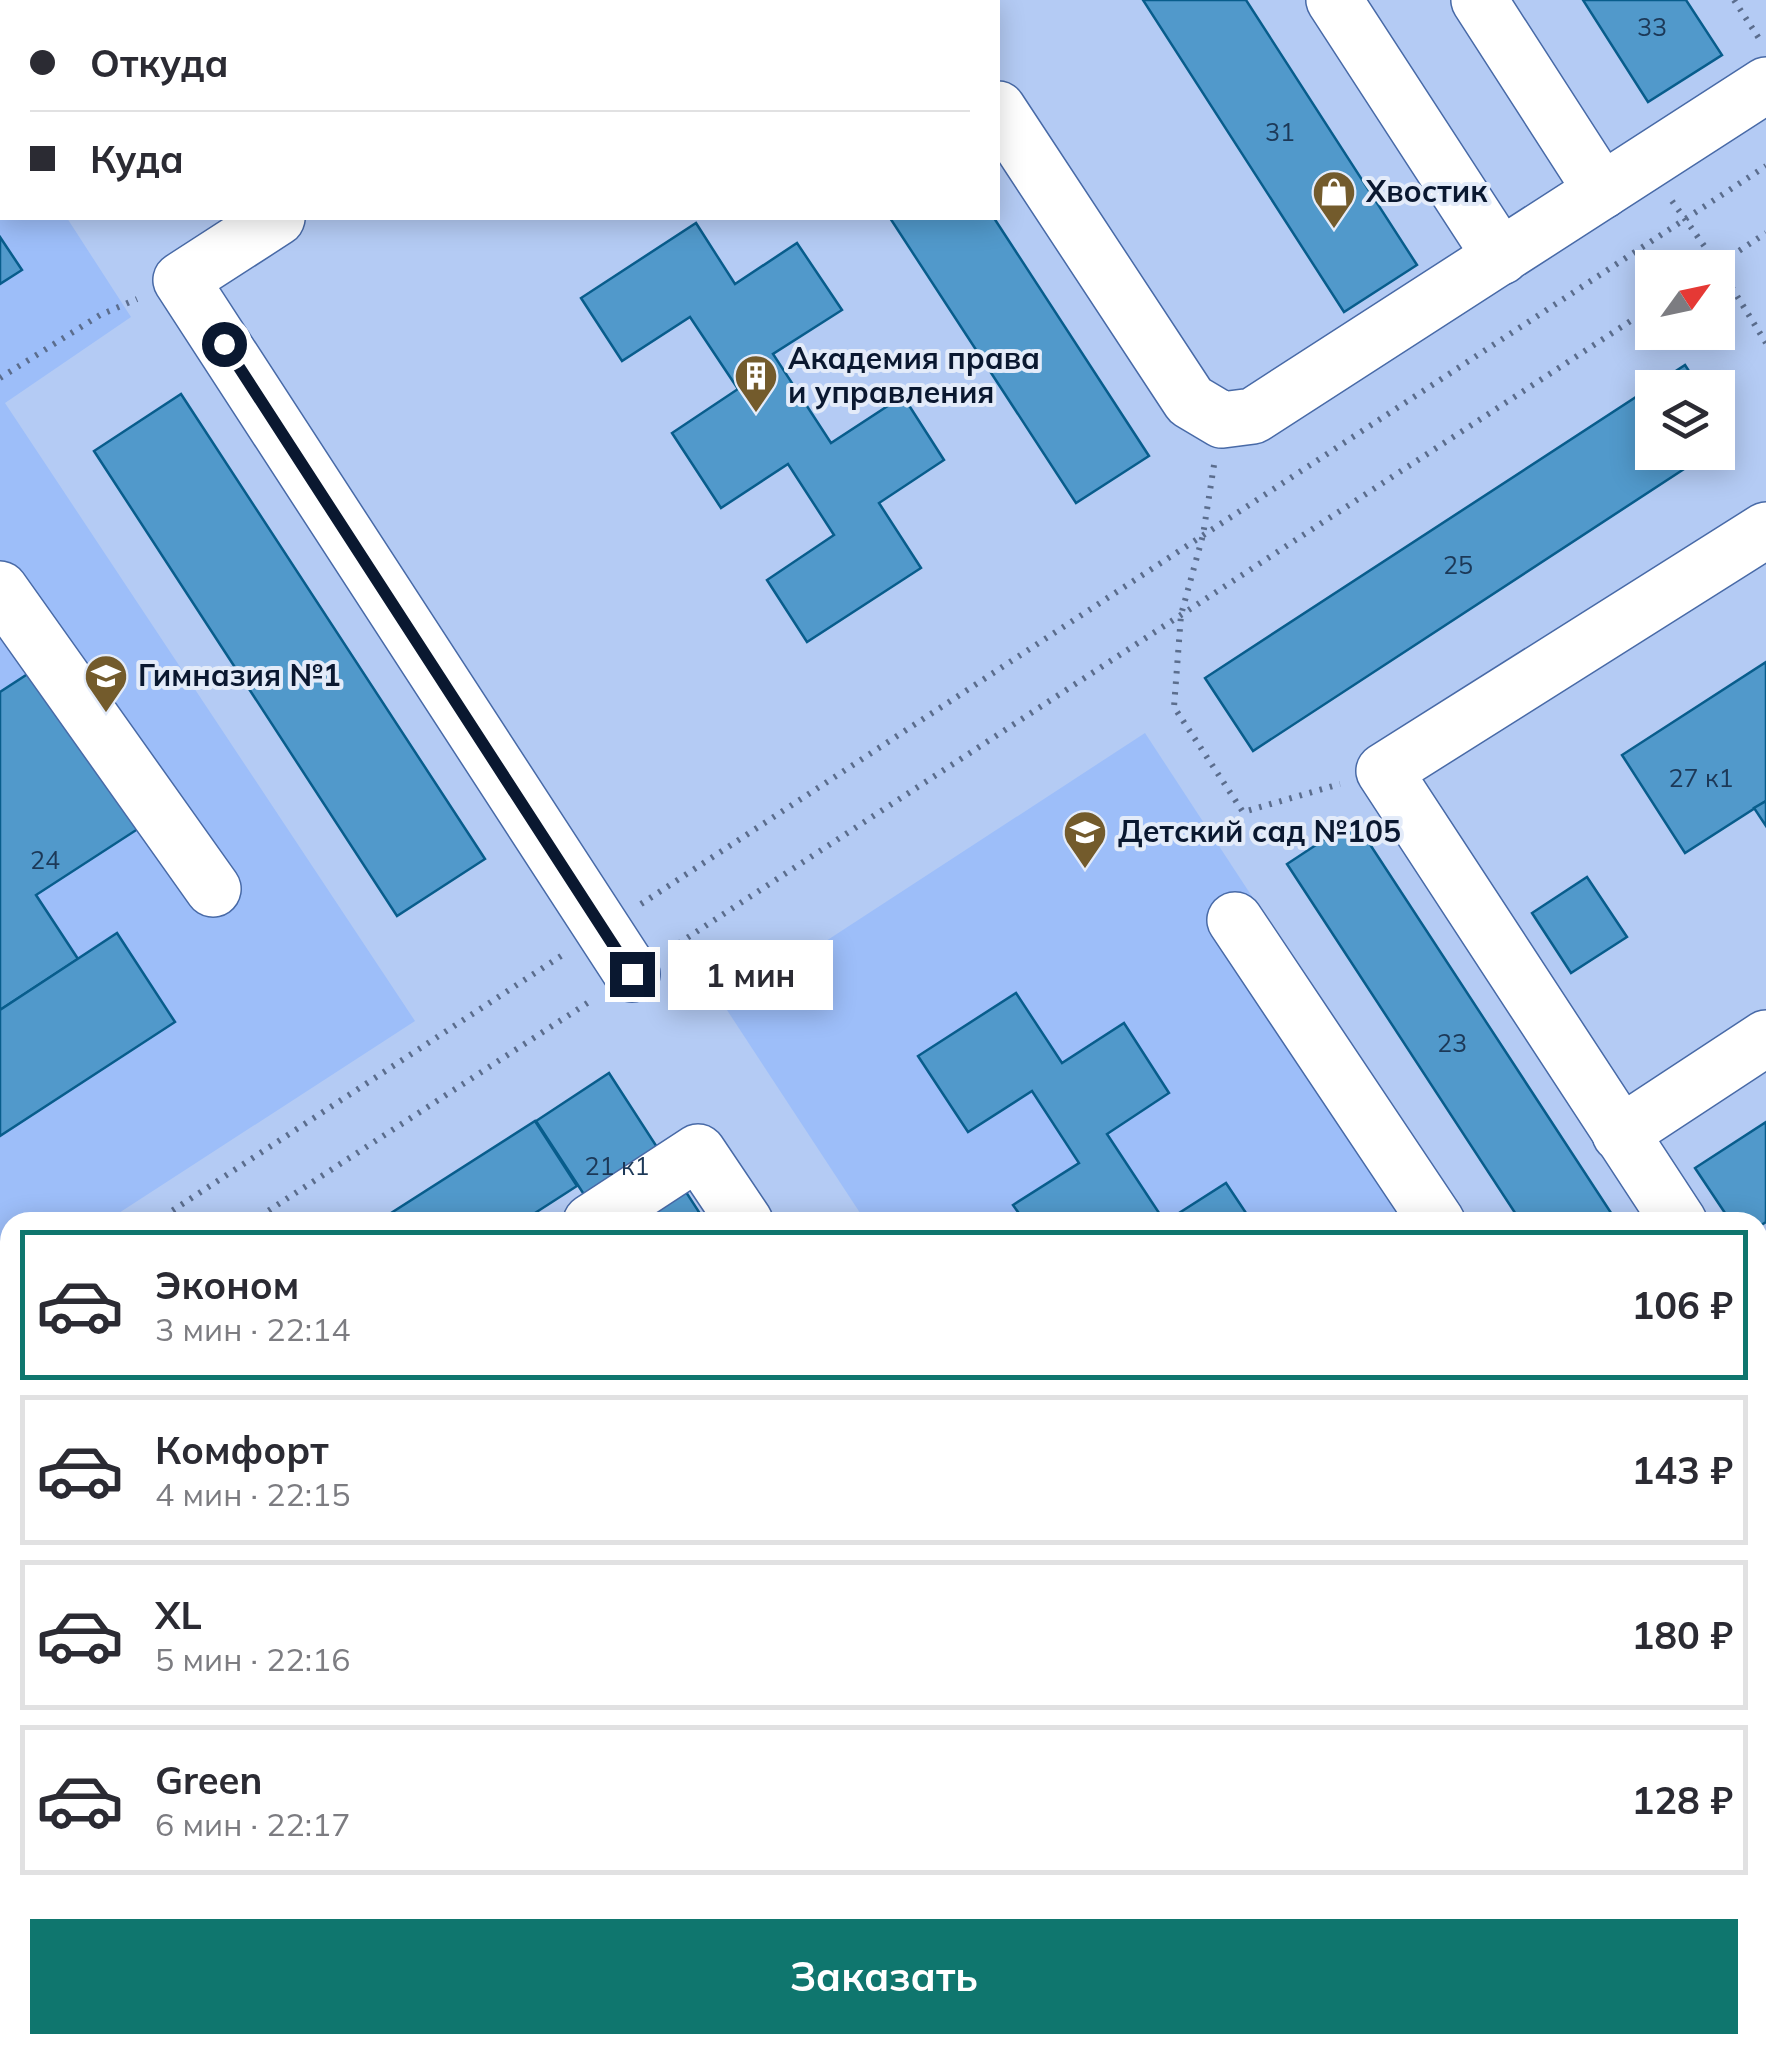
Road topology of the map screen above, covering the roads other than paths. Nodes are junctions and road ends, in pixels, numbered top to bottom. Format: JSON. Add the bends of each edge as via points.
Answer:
{"nodes":[{"id":1,"x":1334,"y":0,"type":"edge"},
{"id":2,"x":1478,"y":0,"type":"edge"},
{"id":3,"x":1766,"y":86,"type":"edge"},
{"id":4,"x":1000,"y":112,"type":"edge"},
{"id":5,"x":1623,"y":178,"type":"junction"},
{"id":6,"x":274,"y":220,"type":"edge"},
{"id":7,"x":1501,"y":257,"type":"junction"},
{"id":8,"x":1758,"y":551,"type":"edge"},
{"id":9,"x":0,"y":589,"type":"edge"},
{"id":10,"x":212,"y":889,"type":"dead end"},
{"id":11,"x":1235,"y":920,"type":"dead end"},
{"id":12,"x":632,"y":974,"type":"road end"},
{"id":13,"x":1766,"y":1038,"type":"edge"},
{"id":14,"x":1620,"y":1134,"type":"junction"},
{"id":15,"x":605,"y":1212,"type":"edge"},
{"id":16,"x":738,"y":1212,"type":"edge"},
{"id":17,"x":1429,"y":1212,"type":"edge"},
{"id":18,"x":1672,"y":1212,"type":"edge"}],
"edges":[{"from":1,"to":7,"type":"main road"},
{"from":2,"to":5,"type":"main road"},
{"from":3,"to":5,"type":"main road"},
{"from":4,"to":7,"type":"main road","via":[[1190,401],[1222,420],[1254,416]]},
{"from":5,"to":7,"type":"main road"},
{"from":6,"to":12,"type":"main road","via":[[181,280]]},
{"from":8,"to":14,"type":"main road","via":[[1384,771]]},
{"from":9,"to":10,"type":"main road"},
{"from":11,"to":17,"type":"main road"},
{"from":13,"to":14,"type":"main road"},
{"from":14,"to":18,"type":"main road"},
{"from":15,"to":16,"type":"main road","via":[[698,1152]]}]}
